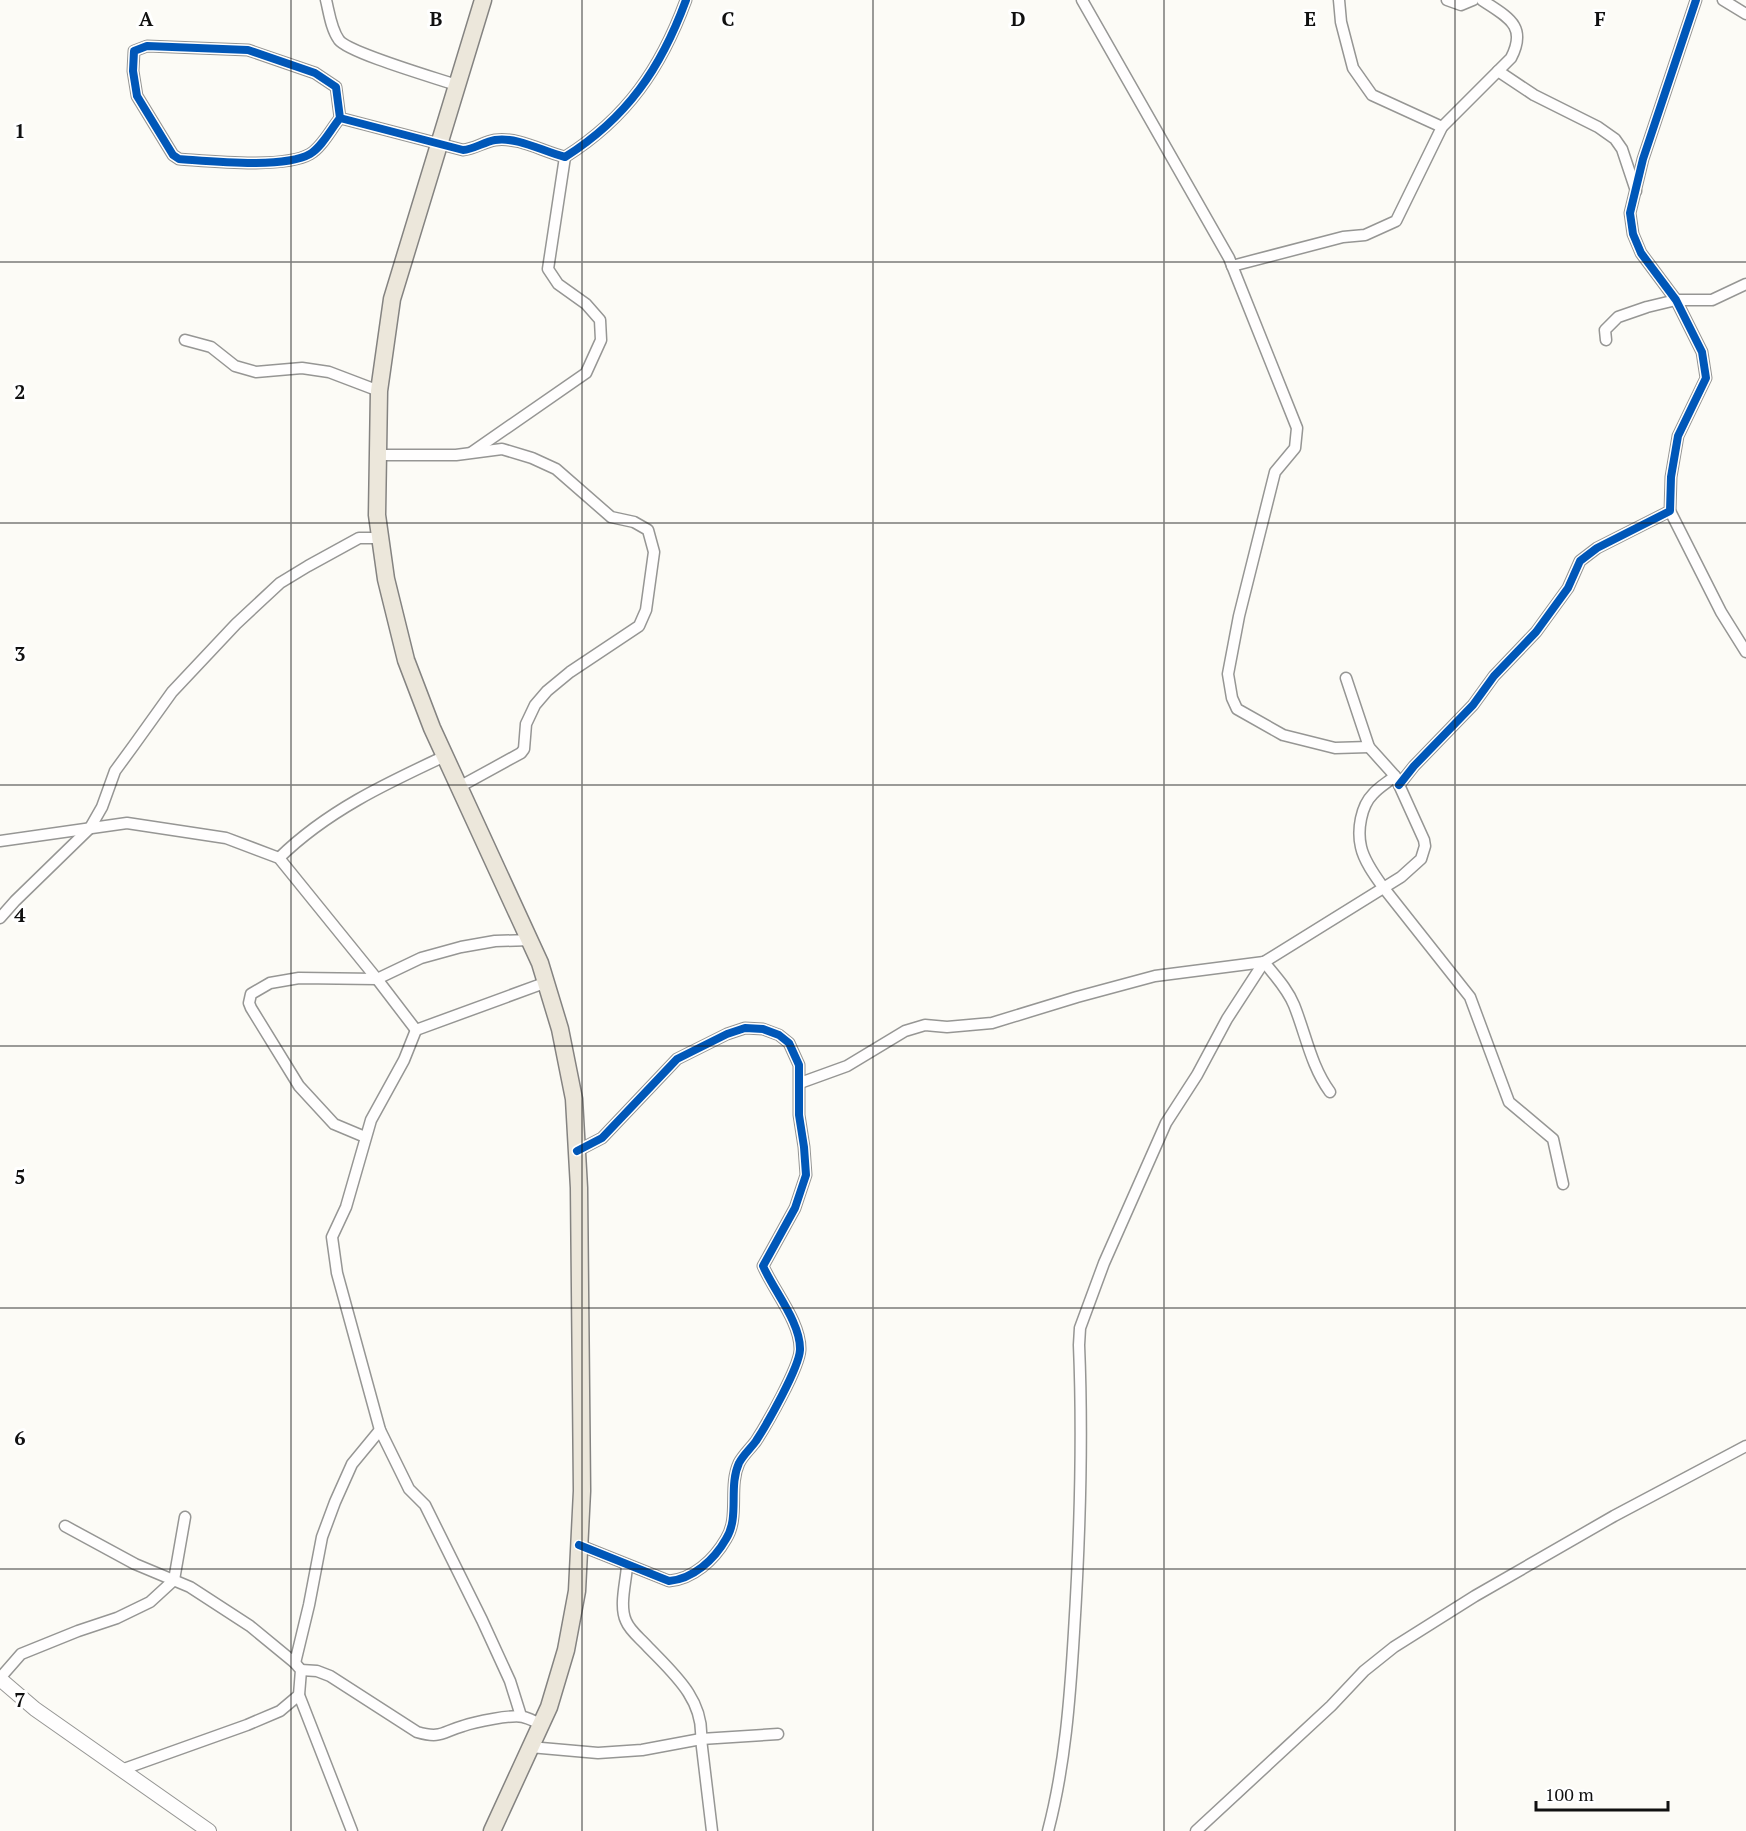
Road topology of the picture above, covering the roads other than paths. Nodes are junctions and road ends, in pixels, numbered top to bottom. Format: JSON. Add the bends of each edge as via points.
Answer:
{"nodes":[{"id":1,"x":326,"y":0,"type":"edge"},
{"id":2,"x":483,"y":0,"type":"edge"},
{"id":3,"x":686,"y":0,"type":"edge"},
{"id":4,"x":1082,"y":0,"type":"edge"},
{"id":5,"x":1339,"y":0,"type":"edge"},
{"id":6,"x":1447,"y":0,"type":"edge"},
{"id":7,"x":1473,"y":0,"type":"edge"},
{"id":8,"x":1482,"y":0,"type":"edge"},
{"id":9,"x":1696,"y":0,"type":"edge"},
{"id":10,"x":1723,"y":0,"type":"edge"},
{"id":11,"x":1746,"y":14,"type":"edge"},
{"id":12,"x":1498,"y":71,"type":"junction"},
{"id":13,"x":456,"y":85,"type":"junction"},
{"id":14,"x":340,"y":118,"type":"junction"},
{"id":15,"x":1442,"y":127,"type":"junction"},
{"id":16,"x":438,"y":142,"type":"junction"},
{"id":17,"x":565,"y":157,"type":"junction"},
{"id":18,"x":1636,"y":192,"type":"junction"},
{"id":19,"x":1232,"y":266,"type":"junction"},
{"id":20,"x":1746,"y":284,"type":"edge"},
{"id":21,"x":1676,"y":300,"type":"junction"},
{"id":22,"x":185,"y":340,"type":"dead end"},
{"id":23,"x":1606,"y":340,"type":"dead end"},
{"id":24,"x":379,"y":392,"type":"junction"},
{"id":25,"x":472,"y":452,"type":"junction"},
{"id":26,"x":378,"y":455,"type":"junction"},
{"id":27,"x":1670,"y":511,"type":"junction"},
{"id":28,"x":380,"y":538,"type":"junction"},
{"id":29,"x":1746,"y":652,"type":"edge"},
{"id":30,"x":1346,"y":678,"type":"dead end"},
{"id":31,"x":1369,"y":747,"type":"junction"},
{"id":32,"x":445,"y":756,"type":"junction"},
{"id":33,"x":1397,"y":781,"type":"junction"},
{"id":34,"x":459,"y":787,"type":"junction"},
{"id":35,"x":90,"y":828,"type":"junction"},
{"id":36,"x":0,"y":841,"type":"edge"},
{"id":37,"x":279,"y":858,"type":"junction"},
{"id":38,"x":1383,"y":887,"type":"junction"},
{"id":39,"x":0,"y":918,"type":"edge"},
{"id":40,"x":531,"y":940,"type":"junction"},
{"id":41,"x":1264,"y":962,"type":"junction"},
{"id":42,"x":377,"y":979,"type":"junction"},
{"id":43,"x":547,"y":982,"type":"junction"},
{"id":44,"x":416,"y":1030,"type":"junction"},
{"id":45,"x":800,"y":1083,"type":"junction"},
{"id":46,"x":1330,"y":1092,"type":"dead end"},
{"id":47,"x":365,"y":1137,"type":"junction"},
{"id":48,"x":578,"y":1150,"type":"junction"},
{"id":49,"x":1563,"y":1184,"type":"dead end"},
{"id":50,"x":380,"y":1430,"type":"junction"},
{"id":51,"x":1746,"y":1446,"type":"edge"},
{"id":52,"x":185,"y":1516,"type":"dead end"},
{"id":53,"x":65,"y":1526,"type":"dead end"},
{"id":54,"x":579,"y":1545,"type":"junction"},
{"id":55,"x":627,"y":1566,"type":"junction"},
{"id":56,"x":174,"y":1580,"type":"junction"},
{"id":57,"x":298,"y":1666,"type":"junction"},
{"id":58,"x":0,"y":1678,"type":"edge"},
{"id":59,"x":299,"y":1695,"type":"junction"},
{"id":60,"x":521,"y":1716,"type":"junction"},
{"id":61,"x":541,"y":1724,"type":"junction"},
{"id":62,"x":778,"y":1734,"type":"dead end"},
{"id":63,"x":700,"y":1739,"type":"junction"},
{"id":64,"x":530,"y":1747,"type":"junction"},
{"id":65,"x":121,"y":1770,"type":"junction"},
{"id":66,"x":209,"y":1831,"type":"edge"},
{"id":67,"x":352,"y":1831,"type":"edge"},
{"id":68,"x":492,"y":1831,"type":"edge"},
{"id":69,"x":712,"y":1831,"type":"edge"},
{"id":70,"x":1048,"y":1831,"type":"edge"},
{"id":71,"x":1196,"y":1831,"type":"edge"}],
"edges":[{"from":1,"to":13,"type":"street","via":[[339,41],[356,51]]},
{"from":2,"to":13,"type":"main road"},
{"from":3,"to":17,"type":"street","via":[[648,80],[589,142]]},
{"from":4,"to":19,"type":"street"},
{"from":5,"to":15,"type":"street","via":[[1353,68],[1372,95]]},
{"from":6,"to":7,"type":"street","via":[[1461,5]]},
{"from":8,"to":12,"type":"street","via":[[1512,21],[1518,34],[1511,58]]},
{"from":9,"to":18,"type":"street","via":[[1643,159]]},
{"from":10,"to":11,"type":"street"},
{"from":12,"to":15,"type":"street"},
{"from":12,"to":18,"type":"street","via":[[1615,139],[1622,148]]},
{"from":13,"to":16,"type":"main road"},
{"from":14,"to":14,"type":"street","via":[[309,155],[278,162],[179,159],[137,96],[134,51],[147,46],[248,50],[315,73],[336,87]]},
{"from":14,"to":16,"type":"street"},
{"from":15,"to":19,"type":"street","via":[[1396,221],[1365,235],[1343,237]]},
{"from":16,"to":17,"type":"street","via":[[463,150],[494,140],[523,141]]},
{"from":16,"to":24,"type":"main road","via":[[392,299]]},
{"from":17,"to":25,"type":"street","via":[[548,269],[558,284],[586,304],[600,320],[602,340],[586,373]]},
{"from":18,"to":21,"type":"street","via":[[1630,213],[1633,234],[1641,253]]},
{"from":19,"to":31,"type":"street","via":[[1297,428],[1295,448],[1275,472],[1239,616],[1228,674],[1232,698],[1237,709],[1283,735],[1335,748]]},
{"from":20,"to":21,"type":"street","via":[[1712,300]]},
{"from":21,"to":23,"type":"street","via":[[1618,317],[1605,330]]},
{"from":21,"to":27,"type":"street","via":[[1702,352],[1706,378],[1678,436]]},
{"from":22,"to":24,"type":"street","via":[[211,347],[235,366],[256,372],[302,368],[329,372]]},
{"from":24,"to":26,"type":"main road"},
{"from":25,"to":26,"type":"street"},
{"from":25,"to":34,"type":"street","via":[[502,449],[556,469],[611,517],[648,530],[654,552],[639,626],[547,691],[526,724],[521,753]]},
{"from":26,"to":28,"type":"main road"},
{"from":27,"to":29,"type":"street","via":[[1721,612]]},
{"from":27,"to":33,"type":"street","via":[[1597,548],[1580,561],[1568,588],[1536,632],[1494,676],[1473,705]]},
{"from":28,"to":32,"type":"main road","via":[[406,660]]},
{"from":28,"to":35,"type":"street","via":[[359,538],[308,566],[280,583],[236,624],[172,692],[115,771]]},
{"from":30,"to":31,"type":"street"},
{"from":31,"to":33,"type":"street"},
{"from":32,"to":34,"type":"main road"},
{"from":32,"to":37,"type":"street","via":[[378,787],[321,821]]},
{"from":33,"to":38,"type":"street","via":[[1372,794],[1361,823],[1361,847]]},
{"from":33,"to":38,"type":"street","via":[[1425,846],[1417,864]]},
{"from":34,"to":40,"type":"main road"},
{"from":35,"to":36,"type":"street"},
{"from":35,"to":37,"type":"street","via":[[127,823],[226,838]]},
{"from":35,"to":39,"type":"street"},
{"from":37,"to":42,"type":"street"},
{"from":38,"to":41,"type":"street"},
{"from":38,"to":49,"type":"street","via":[[1470,997],[1509,1102],[1553,1139]]},
{"from":40,"to":42,"type":"street","via":[[461,947],[422,958]]},
{"from":40,"to":43,"type":"main road"},
{"from":41,"to":45,"type":"street","via":[[1155,976],[992,1023],[925,1025],[905,1031],[847,1066]]},
{"from":41,"to":46,"type":"street","via":[[1285,987],[1320,1079]]},
{"from":41,"to":70,"type":"street","via":[[1166,1124],[1104,1263],[1080,1328],[1081,1506],[1073,1647],[1065,1748]]},
{"from":42,"to":44,"type":"street"},
{"from":42,"to":47,"type":"street","via":[[299,978],[270,983],[251,994],[249,1003],[299,1086],[334,1124]]},
{"from":43,"to":44,"type":"street"},
{"from":43,"to":48,"type":"main road","via":[[574,1099]]},
{"from":44,"to":47,"type":"street"},
{"from":45,"to":48,"type":"street","via":[[799,1065],[789,1043],[764,1029],[745,1028],[677,1059],[602,1138]]},
{"from":45,"to":55,"type":"street","via":[[799,1115],[806,1175],[795,1208],[763,1266],[793,1322],[800,1353],[756,1441],[739,1462],[728,1538],[716,1553],[682,1580],[669,1581]]},
{"from":47,"to":50,"type":"street","via":[[346,1207],[332,1237],[337,1273]]},
{"from":48,"to":54,"type":"main road","via":[[582,1491]]},
{"from":50,"to":57,"type":"street","via":[[351,1464],[325,1529]]},
{"from":50,"to":60,"type":"street","via":[[409,1489],[425,1506],[482,1620]]},
{"from":51,"to":71,"type":"street","via":[[1604,1522],[1394,1647]]},
{"from":52,"to":56,"type":"street"},
{"from":53,"to":56,"type":"street"},
{"from":54,"to":55,"type":"street"},
{"from":54,"to":61,"type":"main road","via":[[577,1591],[566,1650]]},
{"from":55,"to":63,"type":"street","via":[[625,1620],[696,1703],[702,1724]]},
{"from":56,"to":57,"type":"street","via":[[250,1626]]},
{"from":56,"to":58,"type":"street","via":[[150,1602],[117,1618],[21,1654]]},
{"from":57,"to":59,"type":"street"},
{"from":57,"to":60,"type":"street","via":[[330,1676],[417,1732],[431,1736],[478,1721]]},
{"from":58,"to":65,"type":"street","via":[[35,1709]]},
{"from":59,"to":65,"type":"street","via":[[280,1711],[247,1725]]},
{"from":59,"to":67,"type":"street"},
{"from":60,"to":61,"type":"street"},
{"from":61,"to":64,"type":"main road"},
{"from":62,"to":63,"type":"street"},
{"from":63,"to":64,"type":"street","via":[[642,1750],[598,1753]]},
{"from":63,"to":69,"type":"street"},
{"from":64,"to":68,"type":"main road"},
{"from":65,"to":66,"type":"street"}]}
